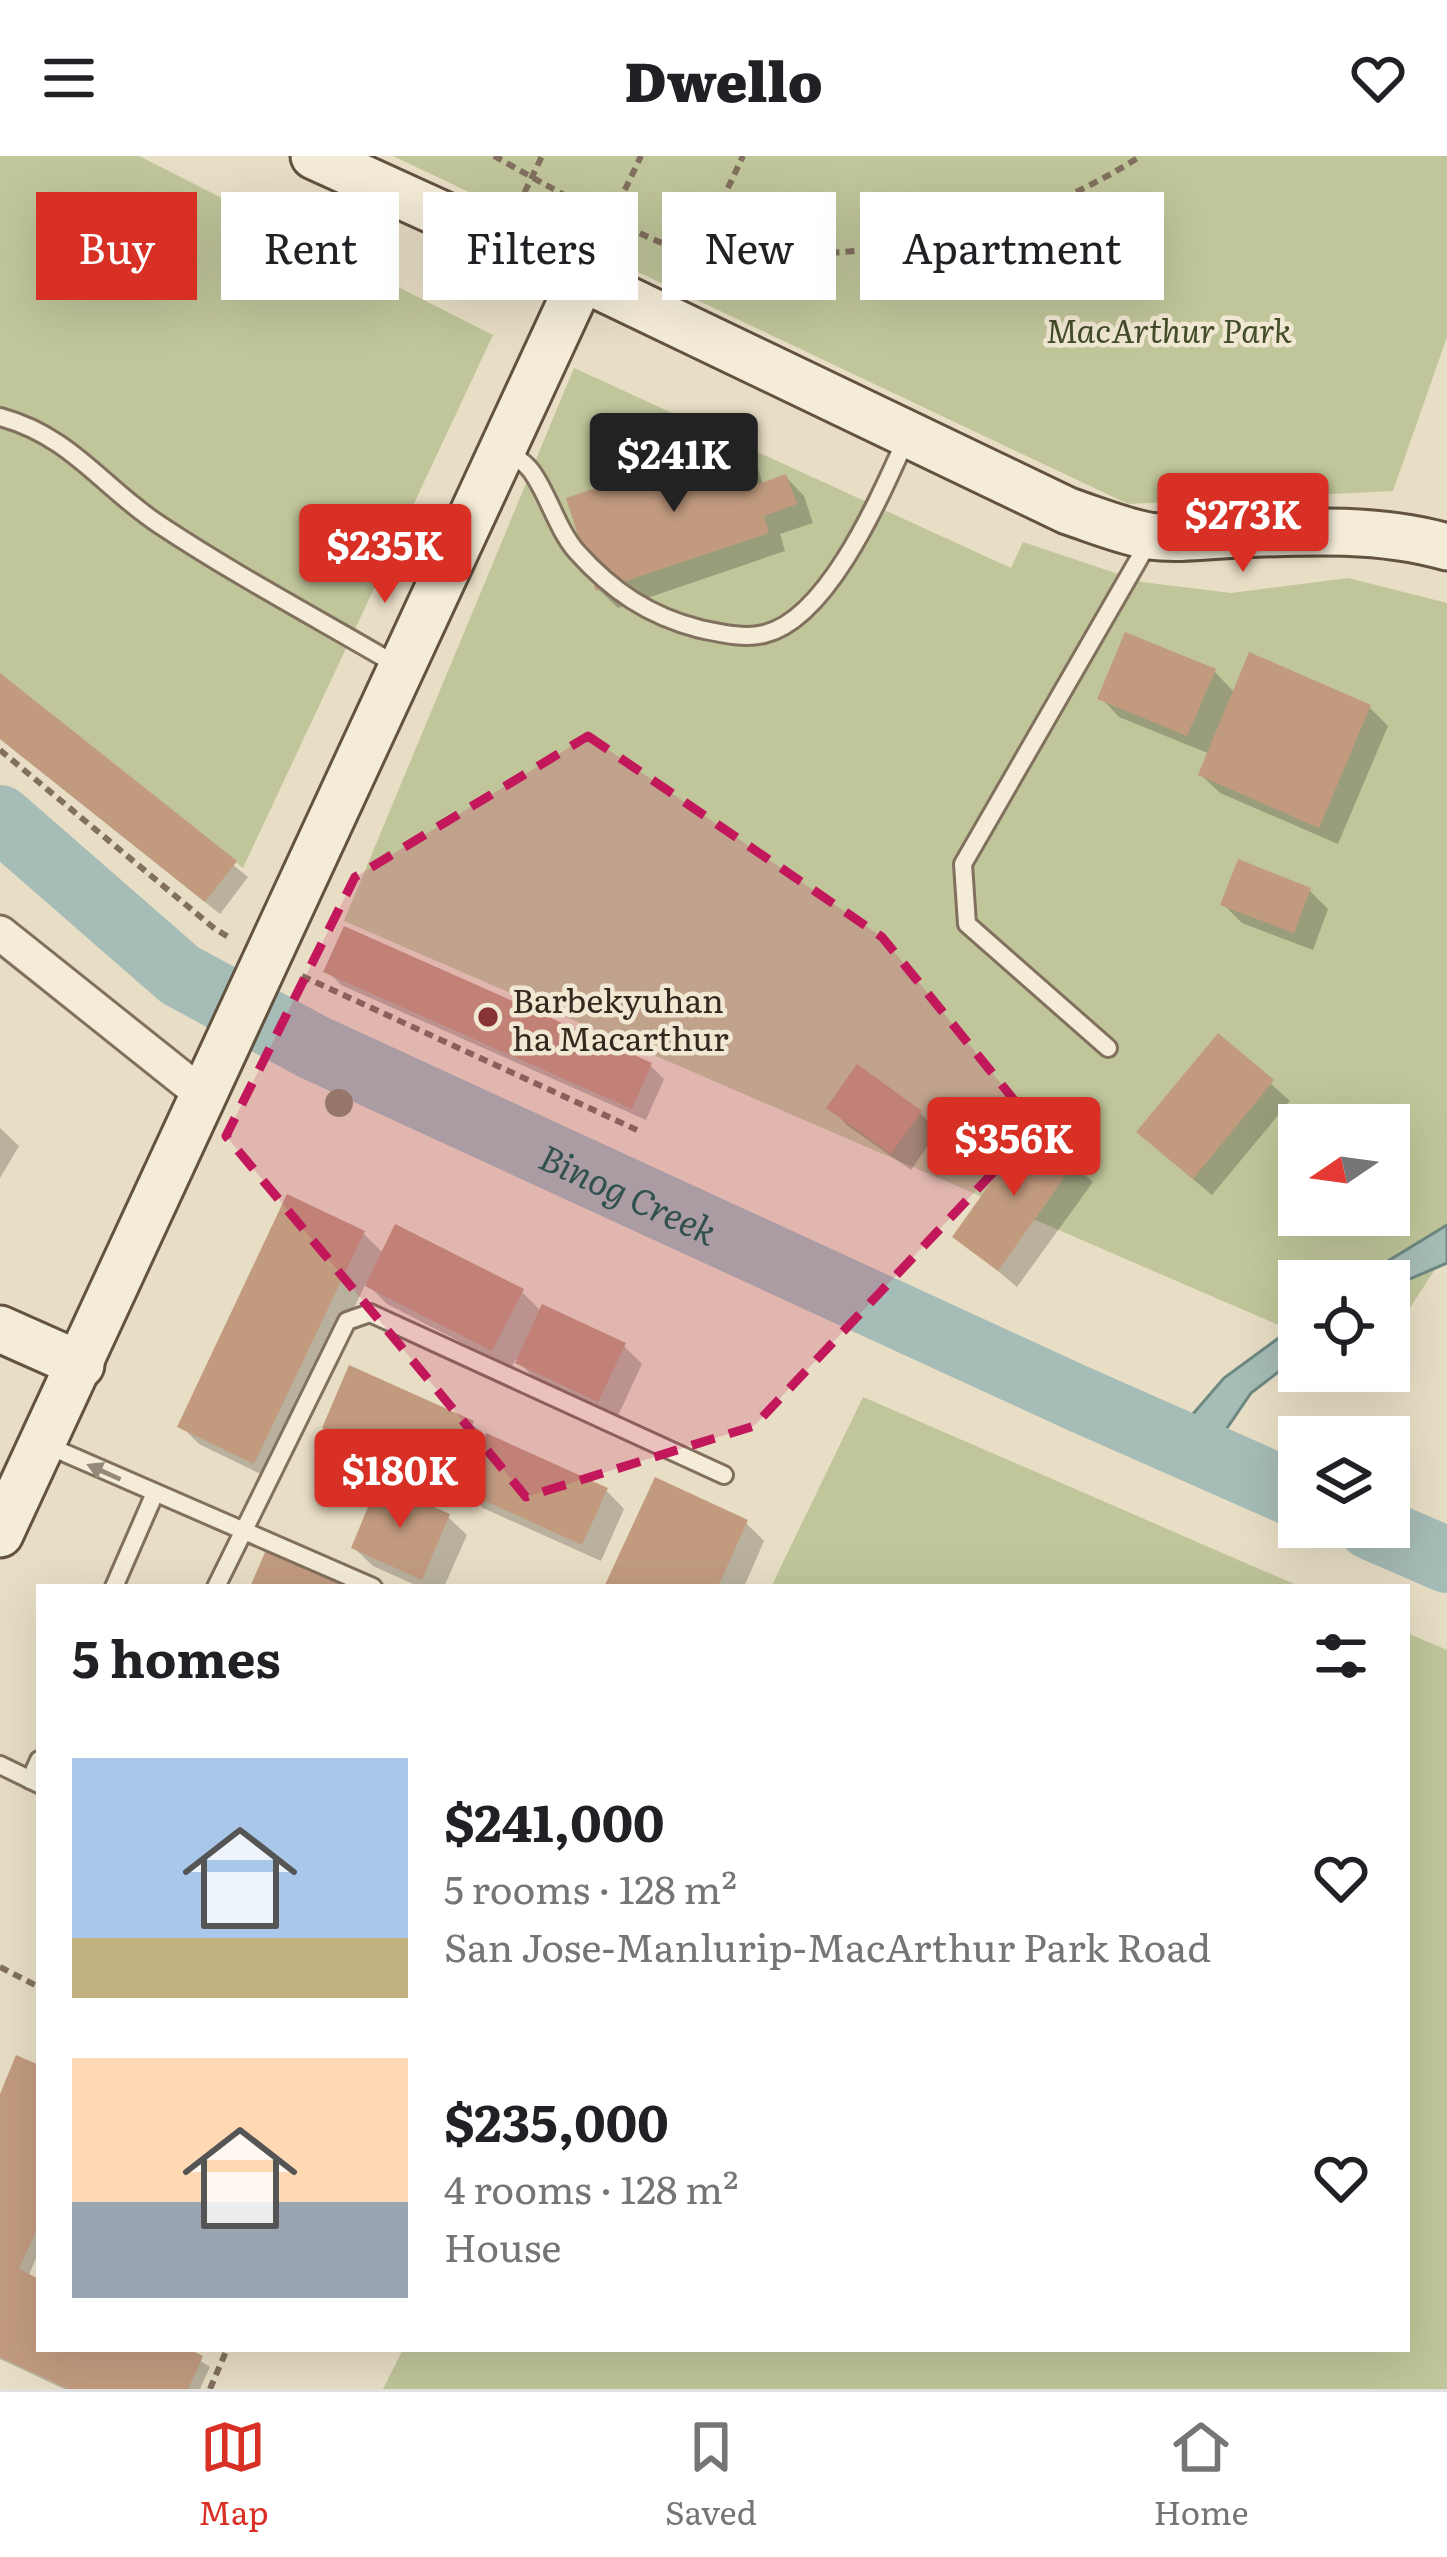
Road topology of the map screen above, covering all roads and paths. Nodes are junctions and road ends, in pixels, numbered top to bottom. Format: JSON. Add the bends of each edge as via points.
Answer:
{"nodes":[{"id":1,"x":314,"y":156,"type":"edge"},
{"id":2,"x":494,"y":156,"type":"edge"},
{"id":3,"x":542,"y":156,"type":"edge"},
{"id":4,"x":641,"y":156,"type":"edge"},
{"id":5,"x":1141,"y":156,"type":"edge"},
{"id":6,"x":740,"y":157,"type":"edge"},
{"id":7,"x":533,"y":177,"type":"junction"},
{"id":8,"x":526,"y":192,"type":"edge"},
{"id":9,"x":563,"y":192,"type":"edge"},
{"id":10,"x":624,"y":192,"type":"edge"},
{"id":11,"x":724,"y":192,"type":"edge"},
{"id":12,"x":423,"y":206,"type":"edge"},
{"id":13,"x":836,"y":253,"type":"edge"},
{"id":14,"x":572,"y":300,"type":"edge"},
{"id":15,"x":628,"y":300,"type":"edge"},
{"id":16,"x":0,"y":417,"type":"edge"},
{"id":17,"x":908,"y":434,"type":"junction"},
{"id":18,"x":503,"y":447,"type":"junction"},
{"id":19,"x":1152,"y":536,"type":"junction"},
{"id":20,"x":1447,"y":547,"type":"edge"},
{"id":21,"x":401,"y":668,"type":"junction"},
{"id":22,"x":0,"y":750,"type":"edge"},
{"id":23,"x":0,"y":933,"type":"edge"},
{"id":24,"x":263,"y":963,"type":"junction"},
{"id":25,"x":1108,"y":1048,"type":"dead end"},
{"id":26,"x":209,"y":1082,"type":"junction"},
{"id":27,"x":637,"y":1130,"type":"dead end"},
{"id":28,"x":0,"y":1329,"type":"edge"},
{"id":29,"x":81,"y":1366,"type":"junction"},
{"id":30,"x":44,"y":1444,"type":"junction"},
{"id":31,"x":724,"y":1475,"type":"dead end"},
{"id":32,"x":155,"y":1493,"type":"junction"},
{"id":33,"x":244,"y":1528,"type":"junction"},
{"id":34,"x":0,"y":1534,"type":"edge"},
{"id":35,"x":115,"y":1584,"type":"edge"},
{"id":36,"x":218,"y":1584,"type":"edge"},
{"id":37,"x":366,"y":1584,"type":"edge"},
{"id":38,"x":0,"y":1765,"type":"edge"},
{"id":39,"x":35,"y":1782,"type":"edge"},
{"id":40,"x":0,"y":1966,"type":"edge"},
{"id":41,"x":36,"y":1985,"type":"edge"},
{"id":42,"x":226,"y":2352,"type":"edge"},
{"id":43,"x":210,"y":2389,"type":"edge"}],
"edges":[{"from":1,"to":12,"type":"main road"},
{"from":2,"to":7,"type":"path"},
{"from":3,"to":7,"type":"path"},
{"from":4,"to":10,"type":"path"},
{"from":5,"to":13,"type":"path","via":[[1046,206],[911,247]]},
{"from":6,"to":11,"type":"path"},
{"from":7,"to":8,"type":"path"},
{"from":7,"to":9,"type":"path"},
{"from":14,"to":18,"type":"main road"},
{"from":15,"to":17,"type":"main road"},
{"from":16,"to":21,"type":"lane","via":[[69,448],[157,523]]},
{"from":17,"to":18,"type":"lane","via":[[836,571],[799,614],[762,635],[688,626],[623,597],[574,548],[530,468]]},
{"from":17,"to":19,"type":"main road","via":[[1068,511]]},
{"from":18,"to":21,"type":"main road"},
{"from":19,"to":20,"type":"main road","via":[[1388,535]]},
{"from":19,"to":25,"type":"lane","via":[[964,864],[968,924]]},
{"from":21,"to":24,"type":"main road"},
{"from":22,"to":24,"type":"path"},
{"from":23,"to":26,"type":"street"},
{"from":24,"to":26,"type":"main road"},
{"from":24,"to":27,"type":"path"},
{"from":26,"to":29,"type":"main road"},
{"from":28,"to":29,"type":"main road"},
{"from":29,"to":30,"type":"main road"},
{"from":32,"to":30,"type":"lane","one_way":true},
{"from":30,"to":34,"type":"main road"},
{"from":31,"to":33,"type":"lane","via":[[370,1313],[347,1321]]},
{"from":32,"to":33,"type":"lane"},
{"from":32,"to":35,"type":"lane"},
{"from":33,"to":36,"type":"lane"},
{"from":33,"to":37,"type":"lane"},
{"from":38,"to":39,"type":"lane"},
{"from":40,"to":41,"type":"path"},
{"from":42,"to":43,"type":"path"}]}
